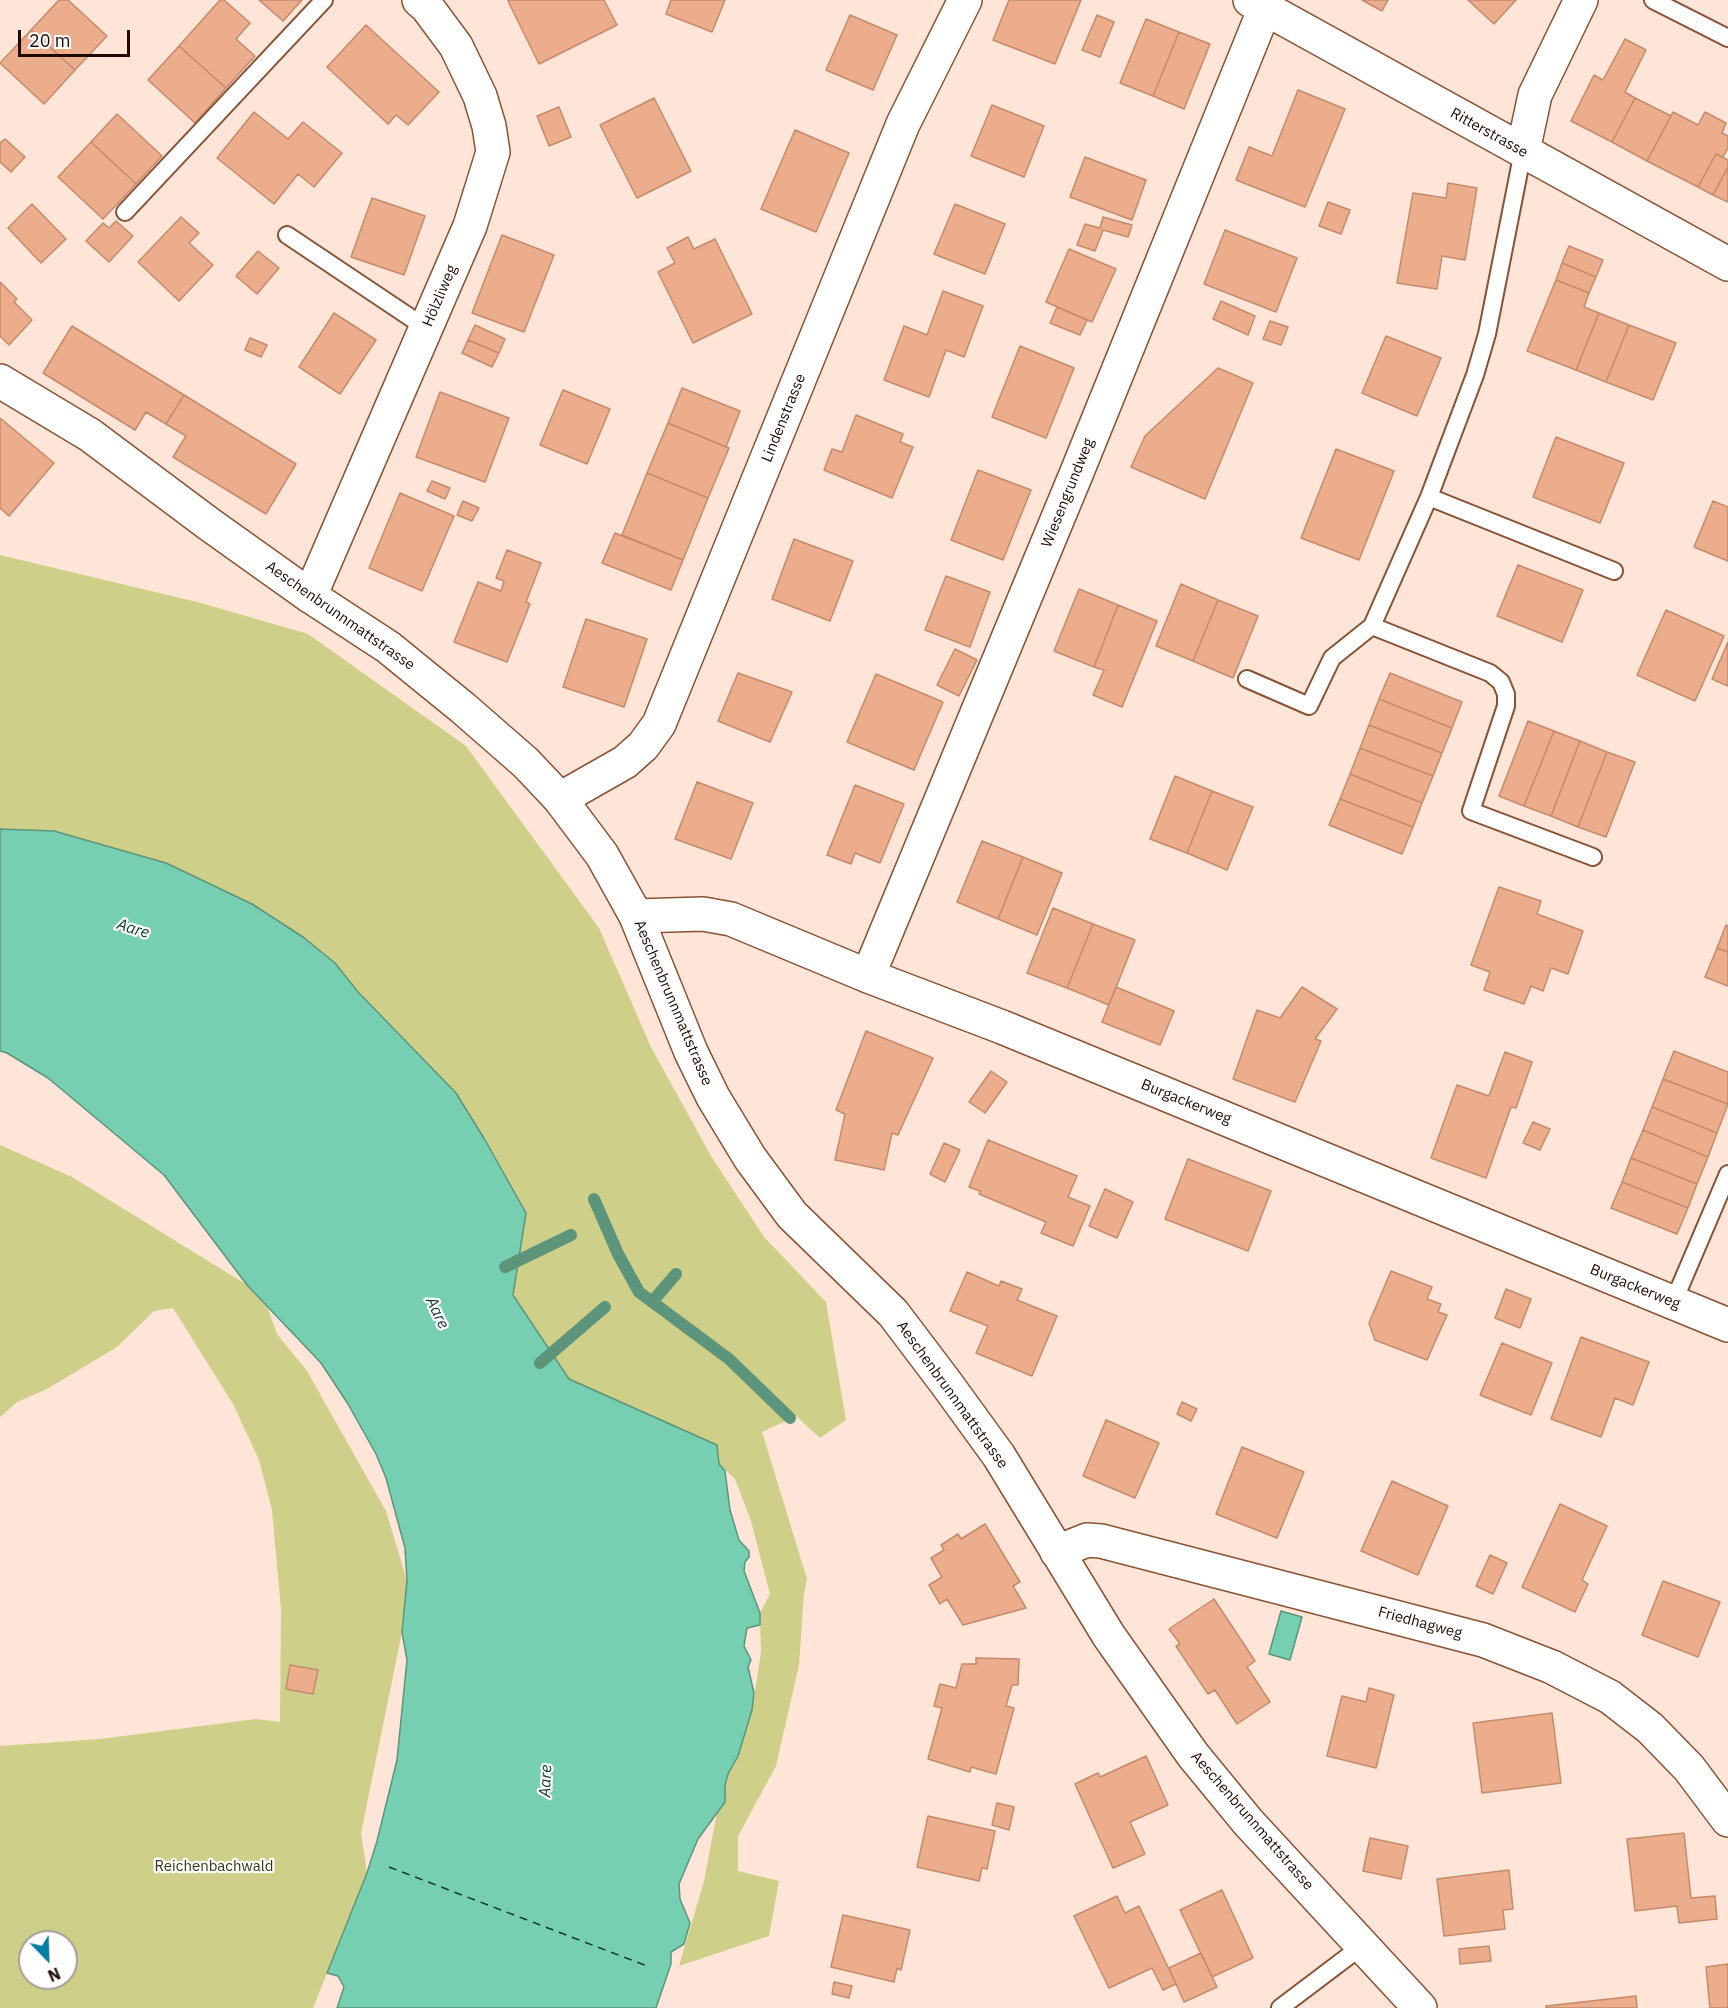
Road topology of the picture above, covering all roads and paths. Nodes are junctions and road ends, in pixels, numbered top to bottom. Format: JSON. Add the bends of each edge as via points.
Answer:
{"nodes":[{"id":1,"x":324,"y":0,"type":"edge"},
{"id":2,"x":419,"y":0,"type":"edge"},
{"id":3,"x":965,"y":0,"type":"edge"},
{"id":4,"x":1581,"y":0,"type":"edge"},
{"id":5,"x":1653,"y":0,"type":"edge"},
{"id":6,"x":1258,"y":4,"type":"edge"},
{"id":7,"x":1728,"y":38,"type":"edge"},
{"id":8,"x":1523,"y":151,"type":"junction"},
{"id":9,"x":125,"y":213,"type":"dead end"},
{"id":10,"x":287,"y":235,"type":"dead end"},
{"id":11,"x":1728,"y":264,"type":"edge"},
{"id":12,"x":426,"y":328,"type":"junction"},
{"id":13,"x":0,"y":381,"type":"edge"},
{"id":14,"x":1429,"y":497,"type":"junction"},
{"id":15,"x":1614,"y":571,"type":"dead end"},
{"id":16,"x":310,"y":596,"type":"junction"},
{"id":17,"x":1372,"y":626,"type":"junction"},
{"id":18,"x":1247,"y":679,"type":"dead end"},
{"id":19,"x":560,"y":799,"type":"junction"},
{"id":20,"x":1593,"y":857,"type":"dead end"},
{"id":21,"x":636,"y":916,"type":"junction"},
{"id":22,"x":868,"y":976,"type":"junction"},
{"id":23,"x":1728,"y":1174,"type":"edge"},
{"id":24,"x":1673,"y":1303,"type":"junction"},
{"id":25,"x":1728,"y":1325,"type":"edge"},
{"id":26,"x":1057,"y":1552,"type":"junction"},
{"id":27,"x":1728,"y":1820,"type":"edge"},
{"id":28,"x":1362,"y":1946,"type":"junction"},
{"id":29,"x":1280,"y":2008,"type":"edge"},
{"id":30,"x":1420,"y":2008,"type":"edge"}],
"edges":[{"from":1,"to":9,"type":"lane"},
{"from":2,"to":12,"type":"street","name":"Hölzliweg","via":[[456,46],[480,96],[493,152],[470,226]]},
{"from":3,"to":19,"type":"street","name":"Lindenstrasse","via":[[903,124],[659,724],[625,762]]},
{"from":4,"to":8,"type":"street","via":[[1536,95]]},
{"from":5,"to":7,"type":"lane"},
{"from":6,"to":8,"type":"street","name":"Ritterstrasse"},
{"from":6,"to":22,"type":"street","name":"Wiesengrundweg","via":[[1077,472]]},
{"from":8,"to":11,"type":"street","name":"Ritterstrasse"},
{"from":8,"to":14,"type":"lane","via":[[1487,334]]},
{"from":10,"to":12,"type":"lane"},
{"from":12,"to":16,"type":"street","name":"Hölzliweg"},
{"from":13,"to":16,"type":"street","name":"Aeschenbrunnmattstrasse","via":[[90,435]]},
{"from":14,"to":15,"type":"lane"},
{"from":14,"to":17,"type":"lane"},
{"from":16,"to":19,"type":"street","name":"Aeschenbrunnmattstrasse","via":[[388,647],[455,701],[526,763]]},
{"from":17,"to":18,"type":"lane","via":[[1332,658],[1310,706]]},
{"from":17,"to":20,"type":"lane","via":[[1501,682],[1506,706],[1471,811]]},
{"from":19,"to":21,"type":"street","name":"Aeschenbrunnmattstrasse","via":[[602,855]]},
{"from":21,"to":22,"type":"street","name":"Burgackerweg","via":[[703,914],[731,919]]},
{"from":21,"to":26,"type":"street","name":"Aeschenbrunnmattstrasse","via":[[691,1052],[750,1158],[792,1215],[893,1313],[999,1456]]},
{"from":22,"to":24,"type":"street","name":"Burgackerweg","via":[[1002,1027]]},
{"from":23,"to":24,"type":"lane"},
{"from":24,"to":25,"type":"street","name":"Burgackerweg"},
{"from":26,"to":27,"type":"street","name":"Friedhagweg","via":[[1087,1540],[1101,1541],[1483,1640],[1552,1667],[1610,1697],[1650,1728],[1689,1768]]},
{"from":26,"to":28,"type":"street","name":"Aeschenbrunnmattstrasse","via":[[1109,1636],[1193,1755],[1248,1822]]},
{"from":28,"to":29,"type":"lane"},
{"from":28,"to":30,"type":"street","name":"Aeschenbrunnmattstrasse"}]}
